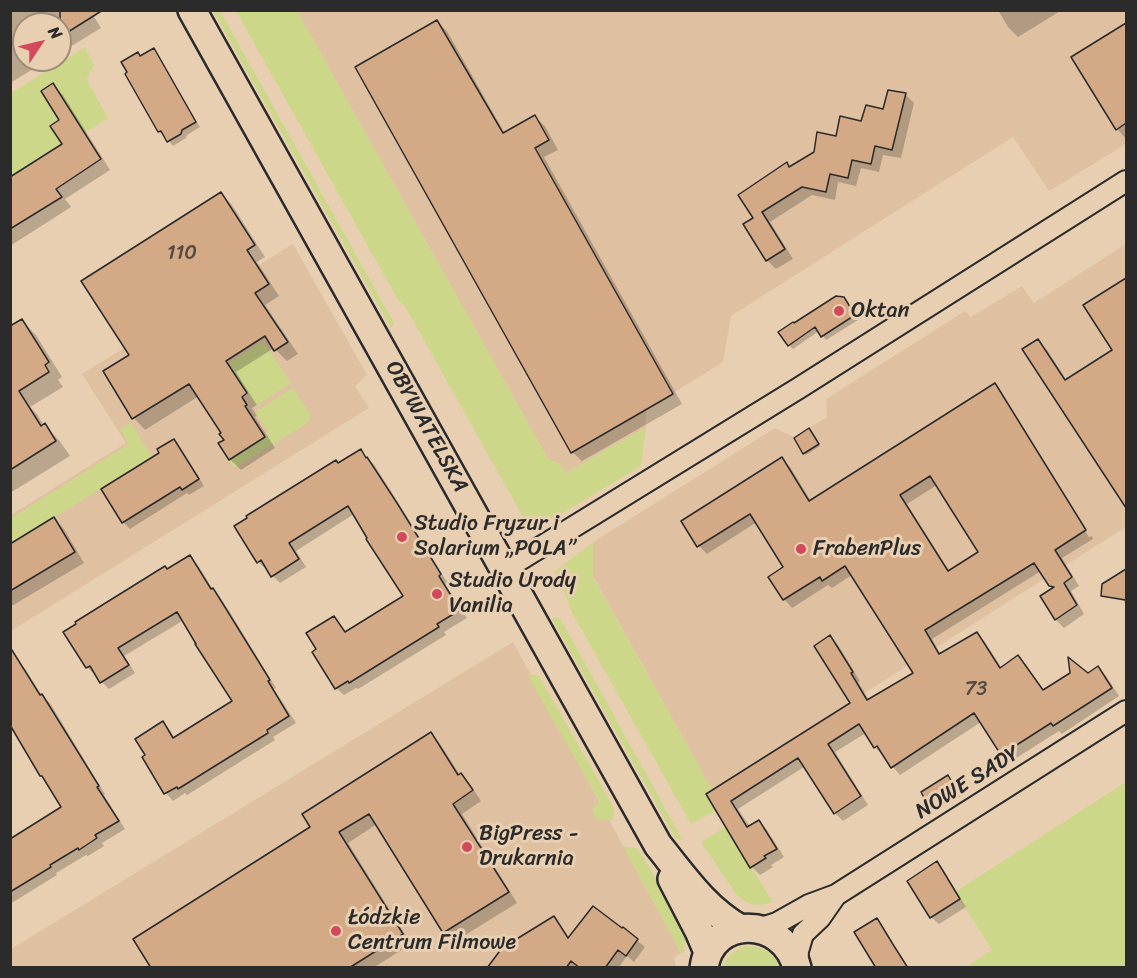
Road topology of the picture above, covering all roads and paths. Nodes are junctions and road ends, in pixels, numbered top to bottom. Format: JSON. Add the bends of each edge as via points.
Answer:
{"nodes":[{"id":1,"x":192,"y":10,"type":"edge"},
{"id":2,"x":1126,"y":181,"type":"edge"},
{"id":3,"x":505,"y":569,"type":"junction"},
{"id":4,"x":1126,"y":711,"type":"edge"},
{"id":5,"x":658,"y":844,"type":"junction"},
{"id":6,"x":836,"y":895,"type":"junction"},
{"id":7,"x":750,"y":929,"type":"junction"},
{"id":8,"x":706,"y":960,"type":"edge"},
{"id":9,"x":797,"y":967,"type":"edge"}],
"edges":[{"from":1,"to":3,"type":"main road","name":"OBYWATELSKA"},
{"from":2,"to":3,"type":"street"},
{"from":3,"to":5,"type":"main road","name":"OBYWATELSKA"},
{"from":4,"to":6,"type":"street","name":"NOWE SADY"},
{"from":5,"to":7,"type":"main road","name":"OBYWATELSKA","via":[[712,910],[727,921]]},
{"from":5,"to":8,"type":"main road","name":"OBYWATELSKA","via":[[674,885],[695,922]]},
{"from":6,"to":7,"type":"street","name":"NOWE SADY","via":[[765,928]]},
{"from":6,"to":9,"type":"street","name":"NOWE SADY","via":[[803,934]]},
{"from":7,"to":8,"type":"main road","via":[[728,933],[717,941]]},
{"from":7,"to":9,"type":"main road","name":"OBYWATELSKA","via":[[772,933],[783,941]]}]}
